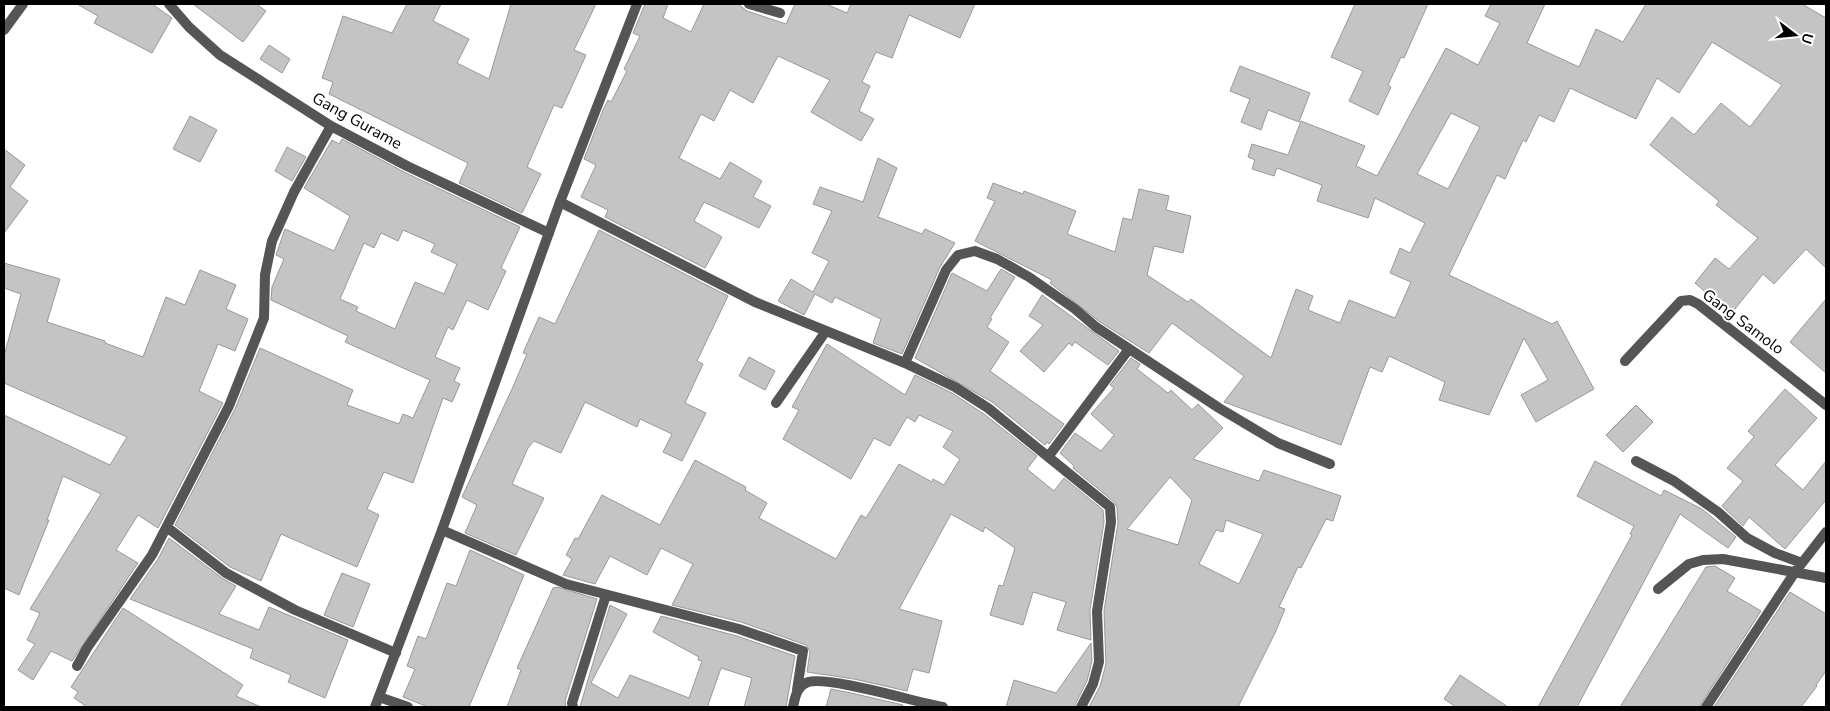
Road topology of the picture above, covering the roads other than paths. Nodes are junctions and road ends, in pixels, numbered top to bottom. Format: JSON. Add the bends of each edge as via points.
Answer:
{"nodes":[{"id":1,"x":23,"y":4,"type":"edge"},
{"id":2,"x":169,"y":4,"type":"edge"},
{"id":3,"x":637,"y":4,"type":"edge"},
{"id":4,"x":749,"y":4,"type":"edge"},
{"id":5,"x":780,"y":13,"type":"dead end"},
{"id":6,"x":4,"y":30,"type":"edge"},
{"id":7,"x":331,"y":126,"type":"junction"},
{"id":8,"x":560,"y":202,"type":"junction"},
{"id":9,"x":549,"y":233,"type":"junction"},
{"id":10,"x":826,"y":331,"type":"junction"},
{"id":11,"x":1129,"y":349,"type":"junction"},
{"id":12,"x":1625,"y":362,"type":"dead end"},
{"id":13,"x":905,"y":364,"type":"junction"},
{"id":14,"x":776,"y":403,"type":"dead end"},
{"id":15,"x":1826,"y":405,"type":"edge"},
{"id":16,"x":1048,"y":457,"type":"junction"},
{"id":17,"x":1636,"y":461,"type":"dead end"},
{"id":18,"x":1330,"y":464,"type":"dead end"},
{"id":19,"x":168,"y":528,"type":"junction"},
{"id":20,"x":442,"y":530,"type":"junction"},
{"id":21,"x":1826,"y":532,"type":"edge"},
{"id":22,"x":1802,"y":563,"type":"junction"},
{"id":23,"x":1795,"y":572,"type":"junction"},
{"id":24,"x":1826,"y":578,"type":"edge"},
{"id":25,"x":1658,"y":588,"type":"dead end"},
{"id":26,"x":606,"y":595,"type":"junction"},
{"id":27,"x":396,"y":653,"type":"junction"},
{"id":28,"x":77,"y":666,"type":"dead end"},
{"id":29,"x":797,"y":690,"type":"junction"},
{"id":30,"x":379,"y":697,"type":"junction"},
{"id":31,"x":375,"y":707,"type":"edge"},
{"id":32,"x":408,"y":707,"type":"edge"},
{"id":33,"x":573,"y":707,"type":"edge"},
{"id":34,"x":793,"y":707,"type":"edge"},
{"id":35,"x":943,"y":707,"type":"edge"},
{"id":36,"x":1081,"y":707,"type":"edge"},
{"id":37,"x":1706,"y":707,"type":"edge"}],
"edges":[{"from":1,"to":6,"type":"street"},
{"from":2,"to":7,"type":"street","name":"Gang Gurame","via":[[220,55]]},
{"from":3,"to":8,"type":"street"},
{"from":4,"to":5,"type":"street"},
{"from":7,"to":9,"type":"street","name":"Gang Gurame"},
{"from":7,"to":19,"type":"street","via":[[294,192],[272,241],[264,318],[229,406]]},
{"from":8,"to":9,"type":"street"},
{"from":8,"to":10,"type":"street","via":[[755,302]]},
{"from":9,"to":20,"type":"street"},
{"from":10,"to":13,"type":"street"},
{"from":10,"to":14,"type":"street"},
{"from":11,"to":13,"type":"street","via":[[1029,277],[975,251],[958,255],[946,270]]},
{"from":11,"to":16,"type":"street"},
{"from":11,"to":18,"type":"street","via":[[1278,443]]},
{"from":12,"to":15,"type":"street","name":"Gang Samolo","via":[[1681,301],[1690,300]]},
{"from":13,"to":16,"type":"street","via":[[955,387],[988,408]]},
{"from":16,"to":36,"type":"street","via":[[1110,507],[1111,522],[1097,611],[1099,662],[1093,684]]},
{"from":17,"to":22,"type":"street","via":[[1674,481],[1718,512],[1746,538]]},
{"from":19,"to":27,"type":"street","via":[[226,573],[295,610]]},
{"from":19,"to":28,"type":"street"},
{"from":20,"to":26,"type":"street","via":[[545,576]]},
{"from":20,"to":27,"type":"street"},
{"from":21,"to":22,"type":"street"},
{"from":22,"to":23,"type":"street"},
{"from":23,"to":24,"type":"street"},
{"from":23,"to":25,"type":"street","via":[[1722,559],[1703,560],[1689,564]]},
{"from":23,"to":37,"type":"street"},
{"from":26,"to":29,"type":"street","via":[[739,629],[803,651]]},
{"from":26,"to":33,"type":"street"},
{"from":27,"to":30,"type":"street"},
{"from":29,"to":34,"type":"street"},
{"from":29,"to":35,"type":"street","via":[[806,683],[826,681]]},
{"from":30,"to":31,"type":"street"},
{"from":30,"to":32,"type":"street"}]}
